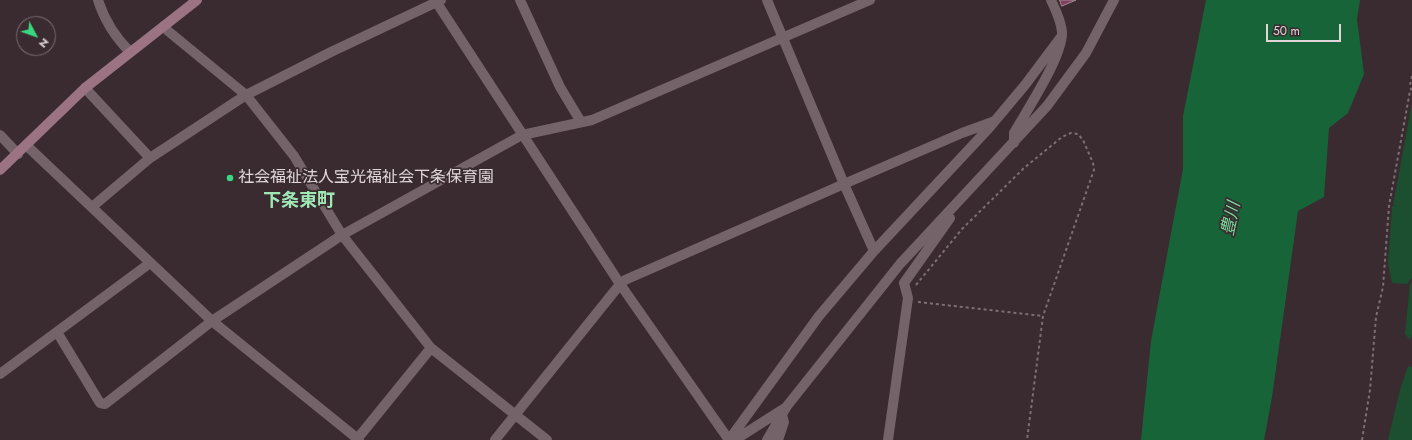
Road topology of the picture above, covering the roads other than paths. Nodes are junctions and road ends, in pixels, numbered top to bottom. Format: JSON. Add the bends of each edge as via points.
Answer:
{"nodes":[{"id":1,"x":98,"y":0,"type":"edge"},
{"id":2,"x":197,"y":0,"type":"edge"},
{"id":3,"x":520,"y":0,"type":"edge"},
{"id":4,"x":767,"y":0,"type":"edge"},
{"id":5,"x":870,"y":0,"type":"edge"},
{"id":6,"x":1051,"y":0,"type":"edge"},
{"id":7,"x":1114,"y":0,"type":"edge"},
{"id":8,"x":437,"y":1,"type":"edge"},
{"id":9,"x":164,"y":26,"type":"junction"},
{"id":10,"x":1062,"y":37,"type":"junction"},
{"id":11,"x":783,"y":38,"type":"junction"},
{"id":12,"x":130,"y":52,"type":"junction"},
{"id":13,"x":85,"y":88,"type":"junction"},
{"id":14,"x":246,"y":95,"type":"junction"},
{"id":15,"x":581,"y":122,"type":"junction"},
{"id":16,"x":994,"y":122,"type":"junction"},
{"id":17,"x":0,"y":135,"type":"edge"},
{"id":18,"x":522,"y":135,"type":"junction"},
{"id":19,"x":1014,"y":143,"type":"junction"},
{"id":20,"x":26,"y":145,"type":"junction"},
{"id":21,"x":18,"y":154,"type":"junction"},
{"id":22,"x":150,"y":158,"type":"junction"},
{"id":23,"x":0,"y":170,"type":"edge"},
{"id":24,"x":844,"y":184,"type":"junction"},
{"id":25,"x":957,"y":204,"type":"junction"},
{"id":26,"x":92,"y":207,"type":"junction"},
{"id":27,"x":342,"y":235,"type":"junction"},
{"id":28,"x":874,"y":251,"type":"junction"},
{"id":29,"x":150,"y":263,"type":"junction"},
{"id":30,"x":620,"y":284,"type":"junction"},
{"id":31,"x":212,"y":321,"type":"junction"},
{"id":32,"x":57,"y":332,"type":"junction"},
{"id":33,"x":431,"y":348,"type":"junction"},
{"id":34,"x":0,"y":374,"type":"edge"},
{"id":35,"x":787,"y":406,"type":"junction"},
{"id":36,"x":515,"y":415,"type":"junction"},
{"id":37,"x":782,"y":415,"type":"junction"},
{"id":38,"x":359,"y":439,"type":"edge"},
{"id":39,"x":495,"y":440,"type":"edge"},
{"id":40,"x":547,"y":440,"type":"edge"},
{"id":41,"x":729,"y":440,"type":"edge"},
{"id":42,"x":767,"y":440,"type":"edge"},
{"id":43,"x":778,"y":440,"type":"edge"},
{"id":44,"x":888,"y":440,"type":"edge"}],
"edges":[{"from":1,"to":12,"type":"street","via":[[102,13]]},
{"from":2,"to":9,"type":"street"},
{"from":3,"to":15,"type":"street","via":[[560,87]]},
{"from":4,"to":11,"type":"street"},
{"from":5,"to":11,"type":"street"},
{"from":6,"to":10,"type":"street","via":[[1061,21]]},
{"from":7,"to":19,"type":"street","via":[[1086,53],[1047,106]]},
{"from":8,"to":14,"type":"street"},
{"from":8,"to":18,"type":"street"},
{"from":9,"to":12,"type":"street"},
{"from":9,"to":14,"type":"street"},
{"from":10,"to":16,"type":"street"},
{"from":10,"to":19,"type":"street","via":[[1055,61],[1014,133]]},
{"from":11,"to":15,"type":"street","via":[[592,120]]},
{"from":11,"to":24,"type":"street"},
{"from":12,"to":13,"type":"street"},
{"from":13,"to":20,"type":"street"},
{"from":13,"to":22,"type":"street"},
{"from":14,"to":22,"type":"street"},
{"from":14,"to":27,"type":"street","via":[[294,156]]},
{"from":15,"to":18,"type":"street"},
{"from":16,"to":24,"type":"street","via":[[962,133]]},
{"from":16,"to":28,"type":"street"},
{"from":17,"to":21,"type":"street"},
{"from":18,"to":27,"type":"street"},
{"from":18,"to":30,"type":"street"},
{"from":19,"to":25,"type":"street"},
{"from":20,"to":21,"type":"street"},
{"from":20,"to":26,"type":"street"},
{"from":21,"to":23,"type":"street"},
{"from":22,"to":26,"type":"street"},
{"from":24,"to":28,"type":"street"},
{"from":24,"to":30,"type":"street"},
{"from":25,"to":35,"type":"street","via":[[900,264]]},
{"from":25,"to":44,"type":"street","via":[[950,219],[904,283],[908,298]]},
{"from":26,"to":29,"type":"street"},
{"from":27,"to":31,"type":"street"},
{"from":27,"to":33,"type":"street"},
{"from":28,"to":41,"type":"street","via":[[819,316]]},
{"from":29,"to":31,"type":"street"},
{"from":29,"to":32,"type":"street"},
{"from":30,"to":36,"type":"street"},
{"from":30,"to":41,"type":"street"},
{"from":31,"to":32,"type":"street","via":[[105,404],[100,403]]},
{"from":31,"to":38,"type":"street"},
{"from":32,"to":34,"type":"street"},
{"from":33,"to":36,"type":"street"},
{"from":33,"to":38,"type":"street"},
{"from":35,"to":37,"type":"street"},
{"from":35,"to":41,"type":"street","via":[[741,436]]},
{"from":36,"to":39,"type":"street"},
{"from":36,"to":40,"type":"street"},
{"from":37,"to":42,"type":"street"},
{"from":37,"to":43,"type":"street","via":[[784,422]]}]}
